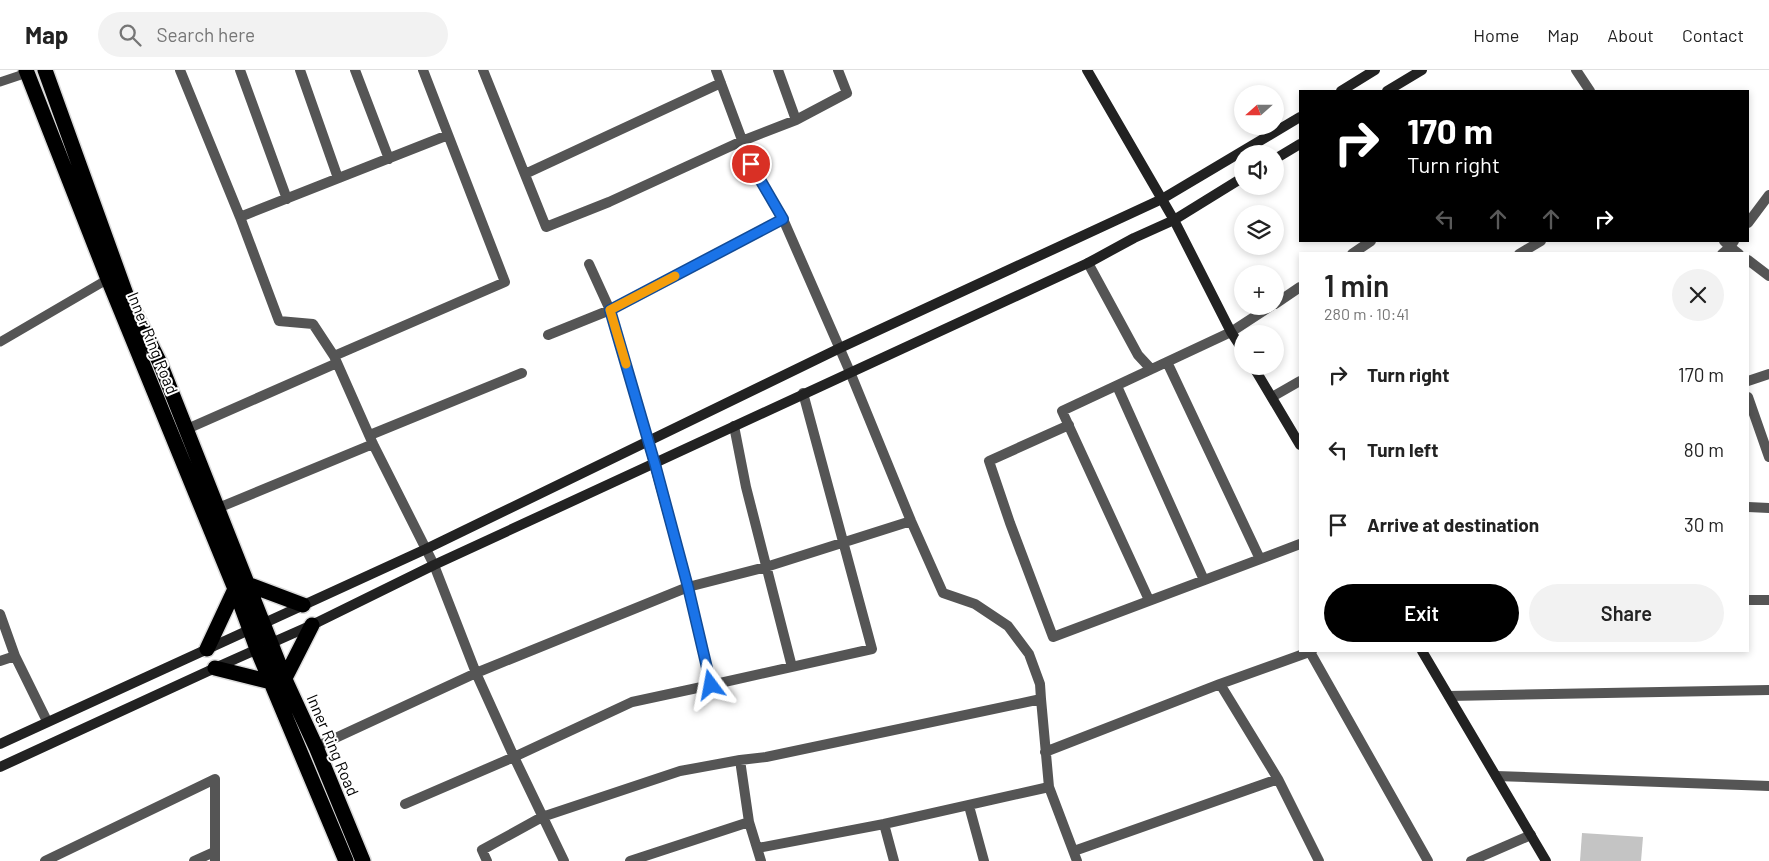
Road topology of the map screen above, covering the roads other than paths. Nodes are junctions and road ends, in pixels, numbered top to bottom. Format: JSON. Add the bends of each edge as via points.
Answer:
{"nodes":[{"id":1,"x":45,"y":70,"type":"edge"},
{"id":2,"x":180,"y":70,"type":"edge"},
{"id":3,"x":240,"y":70,"type":"edge"},
{"id":4,"x":300,"y":70,"type":"edge"},
{"id":5,"x":355,"y":70,"type":"edge"},
{"id":6,"x":423,"y":70,"type":"edge"},
{"id":7,"x":483,"y":70,"type":"edge"},
{"id":8,"x":716,"y":70,"type":"edge"},
{"id":9,"x":778,"y":70,"type":"edge"},
{"id":10,"x":838,"y":70,"type":"edge"},
{"id":11,"x":1087,"y":70,"type":"edge"},
{"id":12,"x":1375,"y":70,"type":"edge"},
{"id":13,"x":1422,"y":70,"type":"edge"},
{"id":14,"x":1576,"y":70,"type":"edge"},
{"id":15,"x":26,"y":71,"type":"edge"},
{"id":16,"x":0,"y":82,"type":"edge"},
{"id":17,"x":721,"y":83,"type":"junction"},
{"id":18,"x":1343,"y":90,"type":"edge"},
{"id":19,"x":1389,"y":90,"type":"edge"},
{"id":20,"x":1589,"y":90,"type":"edge"},
{"id":21,"x":1299,"y":117,"type":"edge"},
{"id":22,"x":796,"y":120,"type":"junction"},
{"id":23,"x":448,"y":135,"type":"junction"},
{"id":24,"x":742,"y":141,"type":"junction"},
{"id":25,"x":1299,"y":145,"type":"edge"},
{"id":26,"x":1284,"y":154,"type":"edge"},
{"id":27,"x":388,"y":159,"type":"junction"},
{"id":28,"x":525,"y":174,"type":"junction"},
{"id":29,"x":338,"y":178,"type":"junction"},
{"id":30,"x":1234,"y":183,"type":"edge"},
{"id":31,"x":1769,"y":195,"type":"edge"},
{"id":32,"x":287,"y":199,"type":"junction"},
{"id":33,"x":1162,"y":200,"type":"junction"},
{"id":34,"x":240,"y":217,"type":"junction"},
{"id":35,"x":783,"y":219,"type":"junction"},
{"id":36,"x":1174,"y":220,"type":"junction"},
{"id":37,"x":1749,"y":222,"type":"edge"},
{"id":38,"x":1370,"y":242,"type":"edge"},
{"id":39,"x":1539,"y":242,"type":"edge"},
{"id":40,"x":1355,"y":252,"type":"edge"},
{"id":41,"x":1522,"y":252,"type":"edge"},
{"id":42,"x":1749,"y":261,"type":"edge"},
{"id":43,"x":1088,"y":263,"type":"junction"},
{"id":44,"x":589,"y":264,"type":"dead end"},
{"id":45,"x":1769,"y":276,"type":"edge"},
{"id":46,"x":108,"y":279,"type":"junction"},
{"id":47,"x":1299,"y":289,"type":"edge"},
{"id":48,"x":1284,"y":298,"type":"edge"},
{"id":49,"x":610,"y":310,"type":"junction"},
{"id":50,"x":1257,"y":315,"type":"edge"},
{"id":51,"x":1231,"y":332,"type":"junction"},
{"id":52,"x":548,"y":334,"type":"dead end"},
{"id":53,"x":1234,"y":336,"type":"edge"},
{"id":54,"x":0,"y":342,"type":"edge"},
{"id":55,"x":840,"y":348,"type":"junction"},
{"id":56,"x":336,"y":359,"type":"junction"},
{"id":57,"x":1167,"y":362,"type":"junction"},
{"id":58,"x":850,"y":372,"type":"junction"},
{"id":59,"x":1147,"y":372,"type":"junction"},
{"id":60,"x":522,"y":373,"type":"dead end"},
{"id":61,"x":1769,"y":374,"type":"edge"},
{"id":62,"x":1259,"y":375,"type":"edge"},
{"id":63,"x":1749,"y":381,"type":"edge"},
{"id":64,"x":1299,"y":382,"type":"edge"},
{"id":65,"x":1117,"y":386,"type":"junction"},
{"id":66,"x":804,"y":393,"type":"junction"},
{"id":67,"x":1272,"y":397,"type":"junction"},
{"id":68,"x":1749,"y":400,"type":"edge"},
{"id":69,"x":1069,"y":425,"type":"junction"},
{"id":70,"x":734,"y":426,"type":"junction"},
{"id":71,"x":187,"y":429,"type":"junction"},
{"id":72,"x":372,"y":439,"type":"junction"},
{"id":73,"x":648,"y":441,"type":"junction"},
{"id":74,"x":1299,"y":443,"type":"edge"},
{"id":75,"x":1769,"y":457,"type":"edge"},
{"id":76,"x":655,"y":464,"type":"junction"},
{"id":77,"x":1749,"y":507,"type":"edge"},
{"id":78,"x":218,"y":508,"type":"junction"},
{"id":79,"x":1769,"y":508,"type":"edge"},
{"id":80,"x":911,"y":521,"type":"junction"},
{"id":81,"x":843,"y":541,"type":"junction"},
{"id":82,"x":1299,"y":544,"type":"edge"},
{"id":83,"x":426,"y":549,"type":"junction"},
{"id":84,"x":1260,"y":559,"type":"junction"},
{"id":85,"x":434,"y":565,"type":"junction"},
{"id":86,"x":766,"y":567,"type":"junction"},
{"id":87,"x":1204,"y":580,"type":"junction"},
{"id":88,"x":241,"y":586,"type":"junction"},
{"id":89,"x":688,"y":587,"type":"junction"},
{"id":90,"x":1149,"y":600,"type":"junction"},
{"id":91,"x":1749,"y":600,"type":"edge"},
{"id":92,"x":1769,"y":600,"type":"edge"},
{"id":93,"x":303,"y":605,"type":"junction"},
{"id":94,"x":0,"y":614,"type":"edge"},
{"id":95,"x":312,"y":625,"type":"junction"},
{"id":96,"x":256,"y":626,"type":"junction"},
{"id":97,"x":264,"y":646,"type":"junction"},
{"id":98,"x":207,"y":649,"type":"junction"},
{"id":99,"x":1311,"y":652,"type":"edge"},
{"id":100,"x":1423,"y":652,"type":"edge"},
{"id":101,"x":16,"y":656,"type":"junction"},
{"id":102,"x":0,"y":661,"type":"edge"},
{"id":103,"x":792,"y":666,"type":"junction"},
{"id":104,"x":215,"y":668,"type":"junction"},
{"id":105,"x":476,"y":673,"type":"junction"},
{"id":106,"x":278,"y":680,"type":"junction"},
{"id":107,"x":1220,"y":684,"type":"junction"},
{"id":108,"x":711,"y":685,"type":"junction"},
{"id":109,"x":1769,"y":690,"type":"edge"},
{"id":110,"x":1449,"y":696,"type":"junction"},
{"id":111,"x":1041,"y":699,"type":"junction"},
{"id":112,"x":47,"y":721,"type":"junction"},
{"id":113,"x":0,"y":744,"type":"edge"},
{"id":114,"x":316,"y":747,"type":"junction"},
{"id":115,"x":1045,"y":752,"type":"junction"},
{"id":116,"x":514,"y":757,"type":"junction"},
{"id":117,"x":740,"y":760,"type":"junction"},
{"id":118,"x":0,"y":767,"type":"edge"},
{"id":119,"x":1496,"y":776,"type":"junction"},
{"id":120,"x":1278,"y":779,"type":"junction"},
{"id":121,"x":1769,"y":786,"type":"edge"},
{"id":122,"x":1050,"y":787,"type":"junction"},
{"id":123,"x":405,"y":804,"type":"dead end"},
{"id":124,"x":969,"y":806,"type":"junction"},
{"id":125,"x":542,"y":817,"type":"junction"},
{"id":126,"x":749,"y":822,"type":"junction"},
{"id":127,"x":884,"y":824,"type":"junction"},
{"id":128,"x":1531,"y":835,"type":"junction"},
{"id":129,"x":758,"y":848,"type":"junction"},
{"id":130,"x":215,"y":856,"type":"edge"},
{"id":131,"x":1075,"y":856,"type":"edge"},
{"id":132,"x":45,"y":861,"type":"edge"},
{"id":133,"x":194,"y":861,"type":"edge"},
{"id":134,"x":346,"y":861,"type":"edge"},
{"id":135,"x":363,"y":861,"type":"edge"},
{"id":136,"x":487,"y":861,"type":"edge"},
{"id":137,"x":564,"y":861,"type":"edge"},
{"id":138,"x":630,"y":861,"type":"edge"},
{"id":139,"x":761,"y":861,"type":"edge"},
{"id":140,"x":894,"y":861,"type":"edge"},
{"id":141,"x":984,"y":861,"type":"edge"},
{"id":142,"x":1319,"y":861,"type":"edge"},
{"id":143,"x":1428,"y":861,"type":"edge"},
{"id":144,"x":1471,"y":861,"type":"edge"},
{"id":145,"x":1546,"y":861,"type":"edge"}],
"edges":[{"from":1,"to":71,"type":"highway","name":"Inner Ring Road","via":[[127,297],[160,363]]},
{"from":2,"to":34,"type":"street"},
{"from":3,"to":32,"type":"street"},
{"from":4,"to":29,"type":"street"},
{"from":5,"to":27,"type":"street"},
{"from":6,"to":23,"type":"street"},
{"from":7,"to":28,"type":"street"},
{"from":8,"to":17,"type":"street"},
{"from":9,"to":22,"type":"street"},
{"from":10,"to":22,"type":"street","via":[[847,92]]},
{"from":11,"to":33,"type":"street"},
{"from":12,"to":18,"type":"street"},
{"from":13,"to":19,"type":"street"},
{"from":14,"to":20,"type":"street"},
{"from":15,"to":16,"type":"lane"},
{"from":15,"to":46,"type":"highway","name":"Inner Ring Road"},
{"from":17,"to":24,"type":"street"},
{"from":17,"to":28,"type":"street"},
{"from":21,"to":33,"type":"street"},
{"from":22,"to":24,"type":"street"},
{"from":23,"to":27,"type":"street"},
{"from":23,"to":56,"type":"street","via":[[506,282]]},
{"from":24,"to":28,"type":"street","via":[[609,202],[546,226]]},
{"from":24,"to":35,"type":"street","via":[[751,164]]},
{"from":25,"to":26,"type":"street"},
{"from":27,"to":29,"type":"street"},
{"from":29,"to":32,"type":"street"},
{"from":30,"to":36,"type":"street"},
{"from":31,"to":37,"type":"street"},
{"from":32,"to":34,"type":"street"},
{"from":33,"to":36,"type":"street"},
{"from":33,"to":55,"type":"street"},
{"from":34,"to":56,"type":"street","via":[[279,321],[313,324]]},
{"from":35,"to":49,"type":"street"},
{"from":35,"to":55,"type":"street"},
{"from":36,"to":43,"type":"street"},
{"from":36,"to":51,"type":"street"},
{"from":38,"to":40,"type":"street"},
{"from":39,"to":41,"type":"street"},
{"from":42,"to":45,"type":"street"},
{"from":43,"to":58,"type":"street"},
{"from":43,"to":59,"type":"street","via":[[1138,355],[1150,370]]},
{"from":44,"to":49,"type":"street"},
{"from":46,"to":54,"type":"lane"},
{"from":46,"to":88,"type":"highway","name":"Inner Ring Road"},
{"from":47,"to":48,"type":"street"},
{"from":49,"to":52,"type":"street"},
{"from":49,"to":73,"type":"street"},
{"from":50,"to":51,"type":"street"},
{"from":51,"to":53,"type":"street"},
{"from":51,"to":57,"type":"street"},
{"from":55,"to":58,"type":"street"},
{"from":55,"to":73,"type":"street"},
{"from":56,"to":71,"type":"street"},
{"from":56,"to":72,"type":"street"},
{"from":57,"to":59,"type":"street"},
{"from":57,"to":84,"type":"street"},
{"from":58,"to":66,"type":"street"},
{"from":58,"to":80,"type":"street"},
{"from":59,"to":65,"type":"street"},
{"from":60,"to":72,"type":"street"},
{"from":61,"to":63,"type":"street"},
{"from":62,"to":67,"type":"street"},
{"from":64,"to":67,"type":"street"},
{"from":65,"to":69,"type":"street","via":[[1062,411]]},
{"from":65,"to":87,"type":"street"},
{"from":66,"to":70,"type":"street"},
{"from":66,"to":81,"type":"street"},
{"from":67,"to":74,"type":"street"},
{"from":68,"to":75,"type":"street"},
{"from":69,"to":90,"type":"street"},
{"from":69,"to":90,"type":"street","via":[[989,461],[1053,637]]},
{"from":70,"to":76,"type":"street"},
{"from":70,"to":86,"type":"street"},
{"from":71,"to":78,"type":"highway","name":"Inner Ring Road"},
{"from":72,"to":78,"type":"street"},
{"from":72,"to":83,"type":"street"},
{"from":73,"to":76,"type":"street"},
{"from":73,"to":83,"type":"street"},
{"from":76,"to":85,"type":"street"},
{"from":76,"to":89,"type":"street"},
{"from":77,"to":79,"type":"street"},
{"from":78,"to":88,"type":"highway","name":"Inner Ring Road"},
{"from":80,"to":81,"type":"street"},
{"from":80,"to":111,"type":"street","via":[[943,593],[975,604],[1008,626],[1024,647],[1040,684]]},
{"from":81,"to":86,"type":"street"},
{"from":81,"to":103,"type":"street","via":[[872,649]]},
{"from":82,"to":84,"type":"street"},
{"from":83,"to":85,"type":"street"},
{"from":83,"to":93,"type":"street"},
{"from":84,"to":87,"type":"street"},
{"from":85,"to":95,"type":"street"},
{"from":85,"to":105,"type":"street"},
{"from":86,"to":89,"type":"street"},
{"from":86,"to":103,"type":"street"},
{"from":87,"to":90,"type":"street"},
{"from":88,"to":93,"type":"highway"},
{"from":88,"to":96,"type":"highway","name":"Inner Ring Road"},
{"from":88,"to":98,"type":"highway"},
{"from":89,"to":105,"type":"street"},
{"from":89,"to":108,"type":"street"},
{"from":91,"to":92,"type":"street"},
{"from":93,"to":96,"type":"street"},
{"from":94,"to":101,"type":"street"},
{"from":95,"to":97,"type":"street"},
{"from":95,"to":106,"type":"highway"},
{"from":96,"to":97,"type":"highway","name":"Inner Ring Road"},
{"from":96,"to":98,"type":"street"},
{"from":97,"to":104,"type":"street"},
{"from":97,"to":106,"type":"highway","name":"Inner Ring Road"},
{"from":98,"to":112,"type":"street"},
{"from":99,"to":107,"type":"street"},
{"from":99,"to":143,"type":"street"},
{"from":100,"to":110,"type":"street"},
{"from":101,"to":102,"type":"street"},
{"from":101,"to":112,"type":"street"},
{"from":103,"to":108,"type":"street"},
{"from":104,"to":106,"type":"highway"},
{"from":104,"to":118,"type":"street"},
{"from":105,"to":114,"type":"street"},
{"from":105,"to":116,"type":"street"},
{"from":106,"to":114,"type":"highway","name":"Inner Ring Road"},
{"from":106,"to":134,"type":"highway","name":"Inner Ring Road"},
{"from":107,"to":115,"type":"street"},
{"from":107,"to":120,"type":"street"},
{"from":108,"to":116,"type":"street","via":[[632,702]]},
{"from":109,"to":110,"type":"street"},
{"from":110,"to":119,"type":"street"},
{"from":111,"to":115,"type":"street"},
{"from":111,"to":117,"type":"street"},
{"from":112,"to":113,"type":"street"},
{"from":114,"to":135,"type":"highway","name":"Inner Ring Road"},
{"from":115,"to":122,"type":"street"},
{"from":116,"to":123,"type":"street"},
{"from":116,"to":125,"type":"street"},
{"from":117,"to":125,"type":"street","via":[[680,771]]},
{"from":117,"to":126,"type":"street"},
{"from":119,"to":121,"type":"street"},
{"from":119,"to":128,"type":"street"},
{"from":120,"to":131,"type":"street"},
{"from":120,"to":142,"type":"street"},
{"from":122,"to":124,"type":"street"},
{"from":122,"to":131,"type":"street"},
{"from":124,"to":127,"type":"street"},
{"from":124,"to":141,"type":"street"},
{"from":125,"to":136,"type":"street","via":[[482,850]]},
{"from":125,"to":137,"type":"street"},
{"from":126,"to":129,"type":"street"},
{"from":126,"to":138,"type":"street"},
{"from":127,"to":129,"type":"street"},
{"from":127,"to":140,"type":"street"},
{"from":128,"to":144,"type":"street"},
{"from":128,"to":145,"type":"street"},
{"from":129,"to":139,"type":"street"},
{"from":130,"to":132,"type":"street","via":[[215,779]]},
{"from":130,"to":133,"type":"street"}]}
